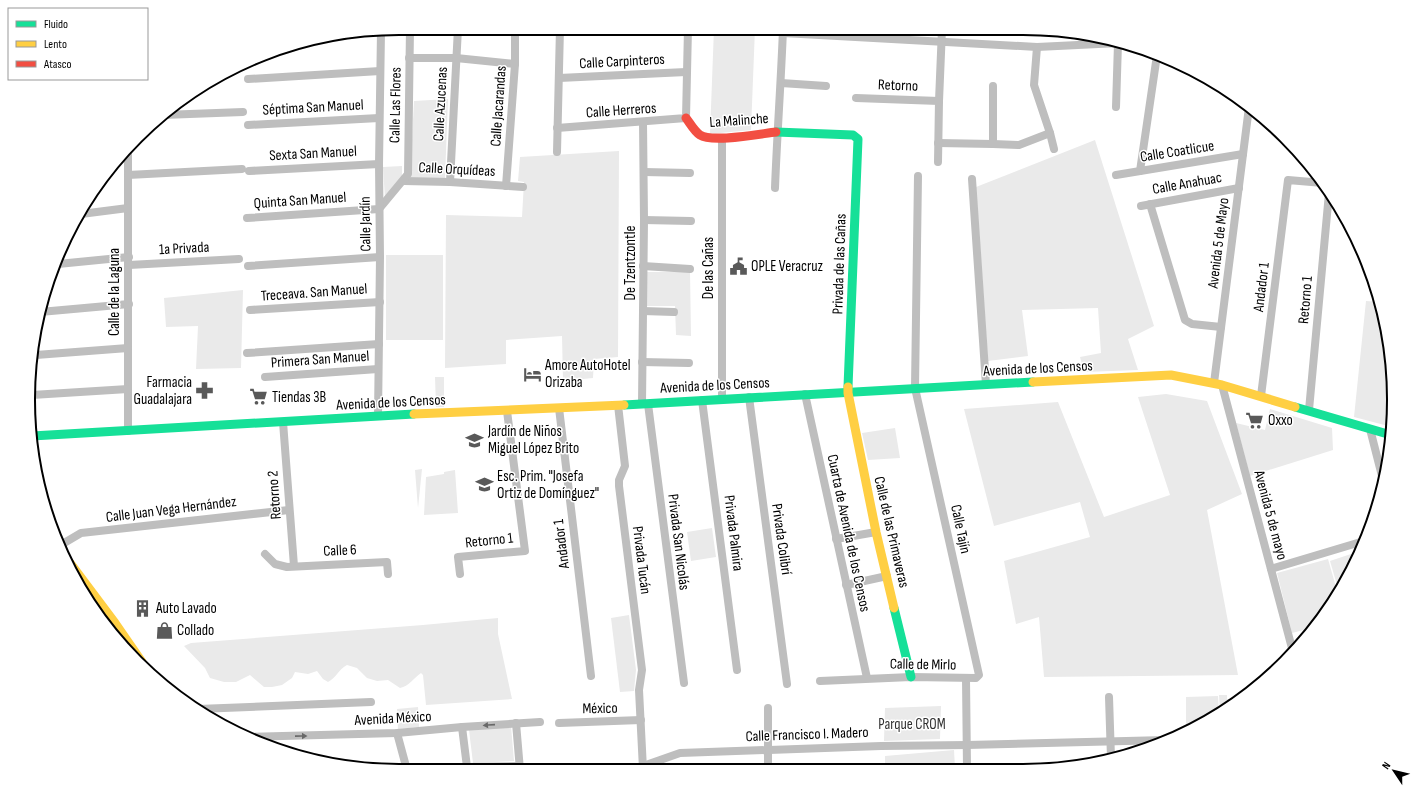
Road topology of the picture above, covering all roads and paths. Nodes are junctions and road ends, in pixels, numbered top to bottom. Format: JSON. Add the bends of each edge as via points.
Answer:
{"nodes":[{"id":1,"x":410,"y":35,"type":"edge"},
{"id":2,"x":458,"y":35,"type":"edge"},
{"id":3,"x":515,"y":35,"type":"edge"},
{"id":4,"x":560,"y":35,"type":"edge"},
{"id":5,"x":688,"y":35,"type":"edge"},
{"id":6,"x":783,"y":35,"type":"edge"},
{"id":7,"x":861,"y":35,"type":"edge"},
{"id":8,"x":942,"y":35,"type":"edge"},
{"id":9,"x":381,"y":36,"type":"edge"},
{"id":10,"x":942,"y":42,"type":"junction"},
{"id":11,"x":1097,"y":43,"type":"edge"},
{"id":12,"x":1037,"y":47,"type":"junction"},
{"id":13,"x":1119,"y":48,"type":"edge"},
{"id":14,"x":410,"y":58,"type":"junction"},
{"id":15,"x":456,"y":58,"type":"junction"},
{"id":16,"x":1156,"y":61,"type":"edge"},
{"id":17,"x":515,"y":64,"type":"junction"},
{"id":18,"x":380,"y":71,"type":"junction"},
{"id":19,"x":686,"y":72,"type":"junction"},
{"id":20,"x":559,"y":78,"type":"junction"},
{"id":21,"x":248,"y":79,"type":"dead end"},
{"id":22,"x":782,"y":83,"type":"junction"},
{"id":23,"x":826,"y":86,"type":"dead end"},
{"id":24,"x":993,"y":86,"type":"dead end"},
{"id":25,"x":856,"y":98,"type":"dead end"},
{"id":26,"x":938,"y":101,"type":"junction"},
{"id":27,"x":1116,"y":107,"type":"dead end"},
{"id":28,"x":243,"y":112,"type":"dead end"},
{"id":29,"x":1248,"y":113,"type":"edge"},
{"id":30,"x":172,"y":115,"type":"edge"},
{"id":31,"x":379,"y":118,"type":"junction"},
{"id":32,"x":686,"y":118,"type":"junction"},
{"id":33,"x":644,"y":122,"type":"junction"},
{"id":34,"x":248,"y":125,"type":"dead end"},
{"id":35,"x":557,"y":128,"type":"junction"},
{"id":36,"x":777,"y":132,"type":"junction"},
{"id":37,"x":1050,"y":133,"type":"junction"},
{"id":38,"x":856,"y":136,"type":"joint"},
{"id":39,"x":722,"y":138,"type":"junction"},
{"id":40,"x":938,"y":143,"type":"junction"},
{"id":41,"x":993,"y":144,"type":"junction"},
{"id":42,"x":1054,"y":149,"type":"dead end"},
{"id":43,"x":557,"y":152,"type":"dead end"},
{"id":44,"x":1243,"y":154,"type":"junction"},
{"id":45,"x":125,"y":159,"type":"edge"},
{"id":46,"x":938,"y":162,"type":"dead end"},
{"id":47,"x":379,"y":164,"type":"junction"},
{"id":48,"x":1140,"y":171,"type":"junction"},
{"id":49,"x":644,"y":172,"type":"junction"},
{"id":50,"x":690,"y":173,"type":"dead end"},
{"id":51,"x":128,"y":175,"type":"junction"},
{"id":52,"x":1116,"y":175,"type":"dead end"},
{"id":53,"x":918,"y":176,"type":"dead end"},
{"id":54,"x":972,"y":179,"type":"dead end"},
{"id":55,"x":404,"y":181,"type":"junction"},
{"id":56,"x":450,"y":182,"type":"junction"},
{"id":57,"x":1315,"y":182,"type":"edge"},
{"id":58,"x":506,"y":186,"type":"junction"},
{"id":59,"x":523,"y":187,"type":"dead end"},
{"id":60,"x":775,"y":188,"type":"dead end"},
{"id":61,"x":1239,"y":188,"type":"junction"},
{"id":62,"x":1328,"y":201,"type":"edge"},
{"id":63,"x":1150,"y":204,"type":"junction"},
{"id":64,"x":1140,"y":206,"type":"dead end"},
{"id":65,"x":128,"y":208,"type":"junction"},
{"id":66,"x":379,"y":209,"type":"junction"},
{"id":67,"x":86,"y":213,"type":"edge"},
{"id":68,"x":247,"y":218,"type":"dead end"},
{"id":69,"x":644,"y":220,"type":"junction"},
{"id":70,"x":691,"y":221,"type":"dead end"},
{"id":71,"x":380,"y":257,"type":"junction"},
{"id":72,"x":239,"y":260,"type":"dead end"},
{"id":73,"x":129,"y":261,"type":"junction"},
{"id":74,"x":61,"y":264,"type":"edge"},
{"id":75,"x":248,"y":266,"type":"dead end"},
{"id":76,"x":643,"y":266,"type":"junction"},
{"id":77,"x":690,"y":269,"type":"dead end"},
{"id":78,"x":380,"y":302,"type":"junction"},
{"id":79,"x":129,"y":304,"type":"junction"},
{"id":80,"x":250,"y":310,"type":"dead end"},
{"id":81,"x":46,"y":311,"type":"edge"},
{"id":82,"x":643,"y":311,"type":"junction"},
{"id":83,"x":674,"y":312,"type":"dead end"},
{"id":84,"x":1221,"y":327,"type":"junction"},
{"id":85,"x":379,"y":344,"type":"junction"},
{"id":86,"x":128,"y":348,"type":"junction"},
{"id":87,"x":247,"y":353,"type":"dead end"},
{"id":88,"x":38,"y":355,"type":"edge"},
{"id":89,"x":642,"y":362,"type":"junction"},
{"id":90,"x":688,"y":363,"type":"dead end"},
{"id":91,"x":378,"y":369,"type":"junction"},
{"id":92,"x":264,"y":377,"type":"dead end"},
{"id":93,"x":1218,"y":384,"type":"junction"},
{"id":94,"x":986,"y":385,"type":"junction"},
{"id":95,"x":915,"y":388,"type":"junction"},
{"id":96,"x":128,"y":389,"type":"junction"},
{"id":97,"x":848,"y":393,"type":"junction"},
{"id":98,"x":805,"y":394,"type":"junction"},
{"id":99,"x":35,"y":395,"type":"edge"},
{"id":100,"x":1261,"y":396,"type":"junction"},
{"id":101,"x":749,"y":397,"type":"junction"},
{"id":102,"x":722,"y":399,"type":"junction"},
{"id":103,"x":702,"y":400,"type":"junction"},
{"id":104,"x":645,"y":404,"type":"junction"},
{"id":105,"x":618,"y":405,"type":"junction"},
{"id":106,"x":559,"y":408,"type":"junction"},
{"id":107,"x":1309,"y":410,"type":"junction"},
{"id":108,"x":507,"y":411,"type":"junction"},
{"id":109,"x":378,"y":416,"type":"junction"},
{"id":110,"x":283,"y":422,"type":"junction"},
{"id":111,"x":1370,"y":429,"type":"junction"},
{"id":112,"x":128,"y":431,"type":"junction"},
{"id":113,"x":1385,"y":433,"type":"edge"},
{"id":114,"x":37,"y":436,"type":"edge"},
{"id":115,"x":1380,"y":469,"type":"edge"},
{"id":116,"x":289,"y":510,"type":"junction"},
{"id":117,"x":876,"y":532,"type":"junction"},
{"id":118,"x":836,"y":539,"type":"junction"},
{"id":119,"x":65,"y":543,"type":"edge"},
{"id":120,"x":1357,"y":543,"type":"edge"},
{"id":121,"x":265,"y":554,"type":"dead end"},
{"id":122,"x":294,"y":566,"type":"junction"},
{"id":123,"x":1271,"y":569,"type":"junction"},
{"id":124,"x":388,"y":574,"type":"dead end"},
{"id":125,"x":460,"y":574,"type":"dead end"},
{"id":126,"x":887,"y":576,"type":"junction"},
{"id":127,"x":846,"y":586,"type":"junction"},
{"id":128,"x":1291,"y":646,"type":"edge"},
{"id":129,"x":737,"y":670,"type":"dead end"},
{"id":130,"x":591,"y":676,"type":"dead end"},
{"id":131,"x":911,"y":677,"type":"junction"},
{"id":132,"x":978,"y":677,"type":"joint"},
{"id":133,"x":867,"y":678,"type":"junction"},
{"id":134,"x":966,"y":679,"type":"junction"},
{"id":135,"x":820,"y":681,"type":"dead end"},
{"id":136,"x":684,"y":683,"type":"dead end"},
{"id":137,"x":787,"y":684,"type":"dead end"},
{"id":138,"x":1109,"y":697,"type":"dead end"},
{"id":139,"x":371,"y":702,"type":"dead end"},
{"id":140,"x":768,"y":708,"type":"dead end"},
{"id":141,"x":206,"y":709,"type":"edge"},
{"id":142,"x":641,"y":720,"type":"junction"},
{"id":143,"x":540,"y":722,"type":"dead end"},
{"id":144,"x":559,"y":722,"type":"dead end"},
{"id":145,"x":516,"y":723,"type":"junction"},
{"id":146,"x":462,"y":727,"type":"junction"},
{"id":147,"x":397,"y":733,"type":"junction"},
{"id":148,"x":262,"y":737,"type":"edge"},
{"id":149,"x":1111,"y":740,"type":"junction"},
{"id":150,"x":1152,"y":740,"type":"edge"},
{"id":151,"x":967,"y":745,"type":"junction"},
{"id":152,"x":768,"y":750,"type":"junction"},
{"id":153,"x":1111,"y":753,"type":"edge"},
{"id":154,"x":405,"y":764,"type":"edge"},
{"id":155,"x":467,"y":764,"type":"edge"},
{"id":156,"x":520,"y":764,"type":"edge"},
{"id":157,"x":643,"y":764,"type":"edge"},
{"id":158,"x":653,"y":764,"type":"edge"},
{"id":159,"x":768,"y":764,"type":"edge"},
{"id":160,"x":966,"y":764,"type":"edge"}],
"edges":[{"from":1,"to":14,"type":"street","name":"Calle Las Flores"},
{"from":2,"to":15,"type":"street","name":"Calle Azucenas"},
{"from":3,"to":17,"type":"street","name":"Calle Jacarandas"},
{"from":4,"to":20,"type":"street"},
{"from":5,"to":19,"type":"street"},
{"from":6,"to":22,"type":"street"},
{"from":7,"to":10,"type":"street"},
{"from":8,"to":10,"type":"street","name":"Retorno"},
{"from":9,"to":18,"type":"street","name":"Calle Jardín"},
{"from":10,"to":12,"type":"street"},
{"from":10,"to":26,"type":"street","name":"Retorno"},
{"from":11,"to":12,"type":"street"},
{"from":12,"to":37,"type":"street","via":[[1034,85]]},
{"from":13,"to":27,"type":"street"},
{"from":14,"to":15,"type":"street"},
{"from":14,"to":55,"type":"street","name":"Calle Las Flores","via":[[408,174]]},
{"from":15,"to":17,"type":"street"},
{"from":15,"to":56,"type":"street","name":"Calle Azucenas"},
{"from":16,"to":48,"type":"street"},
{"from":17,"to":58,"type":"street","name":"Calle Jacarandas"},
{"from":18,"to":21,"type":"street"},
{"from":18,"to":31,"type":"street","name":"Calle Jardín"},
{"from":19,"to":20,"type":"street","name":"Calle Carpinteros"},
{"from":19,"to":32,"type":"street"},
{"from":20,"to":35,"type":"street"},
{"from":22,"to":23,"type":"street"},
{"from":22,"to":36,"type":"street"},
{"from":24,"to":41,"type":"street"},
{"from":25,"to":26,"type":"street","name":"Retorno"},
{"from":26,"to":40,"type":"street","name":"Retorno"},
{"from":28,"to":30,"type":"street"},
{"from":29,"to":44,"type":"street","name":"Avenida 5 de Mayo"},
{"from":31,"to":34,"type":"street","name":"Séptima San Manuel"},
{"from":31,"to":47,"type":"street","name":"Calle Jardín"},
{"from":32,"to":33,"type":"street","name":"Calle Herreros"},
{"from":32,"to":39,"type":"street","name":"La Malinche","via":[[698,134],[706,138]]},
{"from":33,"to":35,"type":"street","name":"Calle Herreros"},
{"from":33,"to":49,"type":"street","name":"De Tzentzontle"},
{"from":35,"to":43,"type":"street"},
{"from":36,"to":38,"type":"street","name":"La Malinche"},
{"from":36,"to":39,"type":"street","name":"La Malinche"},
{"from":36,"to":60,"type":"street"},
{"from":37,"to":41,"type":"street","via":[[1019,145]]},
{"from":37,"to":42,"type":"street"},
{"from":38,"to":97,"type":"street","name":"Privada de las Cañas","via":[[858,139]]},
{"from":39,"to":102,"type":"street","name":"De las Cañas"},
{"from":40,"to":41,"type":"street"},
{"from":40,"to":46,"type":"street","name":"Retorno"},
{"from":44,"to":48,"type":"street","name":"Calle Coatlicue"},
{"from":44,"to":61,"type":"street","name":"Avenida 5 de Mayo"},
{"from":45,"to":51,"type":"street","name":"Calle de la Laguna"},
{"from":47,"to":51,"type":"street","name":"Sexta San Manuel"},
{"from":47,"to":66,"type":"street","name":"Calle Jardín"},
{"from":48,"to":52,"type":"street","name":"Calle Coatlicue"},
{"from":49,"to":50,"type":"street"},
{"from":49,"to":69,"type":"street","name":"De Tzentzontle"},
{"from":51,"to":65,"type":"street","name":"Calle de la Laguna"},
{"from":53,"to":95,"type":"street","name":"Calle Tajín"},
{"from":54,"to":94,"type":"street"},
{"from":55,"to":56,"type":"street","name":"Calle Orquídeas"},
{"from":55,"to":66,"type":"street","name":"Calle Orquídeas"},
{"from":56,"to":58,"type":"street","name":"Calle Orquídeas"},
{"from":57,"to":100,"type":"street","name":"Andador 1","via":[[1288,180]]},
{"from":58,"to":59,"type":"street","name":"Calle Orquídeas"},
{"from":61,"to":63,"type":"street","name":"Calle Anahuac"},
{"from":61,"to":84,"type":"street","name":"Avenida 5 de Mayo"},
{"from":62,"to":107,"type":"street","name":"Retorno 1"},
{"from":63,"to":64,"type":"street","name":"Calle Anahuac"},
{"from":63,"to":84,"type":"street","via":[[1185,320],[1192,324]]},
{"from":65,"to":67,"type":"street"},
{"from":65,"to":73,"type":"street","name":"Calle de la Laguna"},
{"from":66,"to":68,"type":"street","name":"Quinta San Manuel"},
{"from":66,"to":71,"type":"street","name":"Calle Jardín"},
{"from":69,"to":70,"type":"street"},
{"from":69,"to":76,"type":"street","name":"De Tzentzontle"},
{"from":71,"to":75,"type":"street"},
{"from":71,"to":78,"type":"street","name":"Calle Jardín"},
{"from":72,"to":73,"type":"street","name":"1a Privada"},
{"from":73,"to":74,"type":"street","name":"1a Privada"},
{"from":73,"to":79,"type":"street","name":"Calle de la Laguna"},
{"from":76,"to":77,"type":"street"},
{"from":76,"to":82,"type":"street","name":"De Tzentzontle"},
{"from":78,"to":80,"type":"street","name":"Treceava. San Manuel"},
{"from":78,"to":85,"type":"street","name":"Calle Jardín"},
{"from":79,"to":81,"type":"street"},
{"from":79,"to":86,"type":"street","name":"Calle de la Laguna"},
{"from":82,"to":83,"type":"street"},
{"from":82,"to":89,"type":"street","name":"De Tzentzontle"},
{"from":84,"to":93,"type":"street","name":"Avenida 5 de Mayo"},
{"from":85,"to":87,"type":"street"},
{"from":85,"to":91,"type":"street","name":"Calle Jardín"},
{"from":86,"to":88,"type":"street"},
{"from":86,"to":96,"type":"street","name":"Calle de la Laguna"},
{"from":89,"to":90,"type":"street"},
{"from":89,"to":104,"type":"street","name":"De Tzentzontle"},
{"from":91,"to":92,"type":"street","name":"Primera San Manuel"},
{"from":91,"to":109,"type":"street","name":"Calle Jardín"},
{"from":93,"to":94,"type":"street","name":"Avenida de los Censos","via":[[1171,375]]},
{"from":93,"to":100,"type":"street","name":"Avenida de los Censos"},
{"from":93,"to":123,"type":"street","name":"Avenida 5 de mayo"},
{"from":94,"to":95,"type":"street","name":"Avenida de los Censos"},
{"from":95,"to":97,"type":"street","name":"Avenida de los Censos"},
{"from":95,"to":132,"type":"street","name":"Calle Tajín"},
{"from":96,"to":99,"type":"street"},
{"from":96,"to":112,"type":"street","name":"Calle de la Laguna"},
{"from":97,"to":98,"type":"street","name":"Avenida de los Censos"},
{"from":97,"to":117,"type":"street","name":"Calle de las Primaveras"},
{"from":98,"to":101,"type":"street","name":"Avenida de los Censos"},
{"from":98,"to":118,"type":"street","name":"Cuarta de Avenida de los Censos"},
{"from":100,"to":107,"type":"street","name":"Avenida de los Censos"},
{"from":101,"to":102,"type":"street","name":"Avenida de los Censos"},
{"from":101,"to":137,"type":"street","name":"Privada Colibrí"},
{"from":102,"to":103,"type":"street","name":"Avenida de los Censos"},
{"from":103,"to":104,"type":"street","name":"Avenida de los Censos"},
{"from":103,"to":129,"type":"street","name":"Privada Palmira"},
{"from":104,"to":105,"type":"street","name":"Avenida de los Censos"},
{"from":104,"to":136,"type":"street","name":"Privada San Nicolás"},
{"from":105,"to":106,"type":"street","name":"Avenida de los Censos"},
{"from":105,"to":142,"type":"street","name":"Privada Tucán","via":[[625,466],[619,486],[642,670],[639,690]]},
{"from":106,"to":108,"type":"street","name":"Avenida de los Censos"},
{"from":106,"to":130,"type":"street","name":"Andador 1"},
{"from":107,"to":111,"type":"street","name":"Avenida de los Censos"},
{"from":108,"to":109,"type":"street","name":"Avenida de los Censos"},
{"from":108,"to":125,"type":"street","name":"Retorno 1","via":[[525,551],[458,558]]},
{"from":109,"to":110,"type":"street","name":"Avenida de los Censos"},
{"from":110,"to":112,"type":"street","name":"Avenida de los Censos"},
{"from":110,"to":116,"type":"street","name":"Retorno 2"},
{"from":111,"to":113,"type":"street","name":"Avenida de los Censos"},
{"from":111,"to":115,"type":"street"},
{"from":112,"to":114,"type":"street","name":"Avenida de los Censos"},
{"from":116,"to":119,"type":"street","name":"Calle Juan Vega Hernández","via":[[81,533]]},
{"from":116,"to":122,"type":"street","name":"Retorno 2"},
{"from":117,"to":118,"type":"street"},
{"from":117,"to":126,"type":"street","name":"Calle de las Primaveras"},
{"from":118,"to":127,"type":"street","name":"Cuarta de Avenida de los Censos"},
{"from":120,"to":123,"type":"street"},
{"from":121,"to":122,"type":"street","name":"Calle 6","via":[[275,564]]},
{"from":122,"to":124,"type":"street","name":"Calle 6","via":[[387,562]]},
{"from":123,"to":128,"type":"street","name":"Avenida 5 de mayo"},
{"from":126,"to":127,"type":"street"},
{"from":126,"to":131,"type":"street","name":"Calle de las Primaveras"},
{"from":127,"to":133,"type":"street","name":"Cuarta de Avenida de los Censos"},
{"from":131,"to":133,"type":"street","name":"Calle de Mirlo"},
{"from":131,"to":134,"type":"street","name":"Calle de Mirlo"},
{"from":132,"to":134,"type":"street","name":"Calle de Mirlo"},
{"from":133,"to":135,"type":"street","name":"Calle de Mirlo"},
{"from":134,"to":151,"type":"street"},
{"from":138,"to":149,"type":"street"},
{"from":139,"to":141,"type":"street"},
{"from":140,"to":152,"type":"street"},
{"from":142,"to":144,"type":"street","name":"México"},
{"from":142,"to":157,"type":"street","name":"Privada Tucán"},
{"from":143,"to":145,"type":"street","name":"Avenida México"},
{"from":145,"to":146,"type":"street","name":"Avenida México","one_way":true},
{"from":145,"to":156,"type":"street"},
{"from":146,"to":147,"type":"street","name":"Avenida México"},
{"from":146,"to":155,"type":"street"},
{"from":148,"to":147,"type":"street","name":"Avenida México","one_way":true},
{"from":147,"to":154,"type":"street"},
{"from":149,"to":150,"type":"street","name":"Calle Francisco I. Madero"},
{"from":149,"to":151,"type":"street","name":"Calle Francisco I. Madero"},
{"from":149,"to":153,"type":"street"},
{"from":151,"to":152,"type":"street","name":"Calle Francisco I. Madero"},
{"from":151,"to":160,"type":"street"},
{"from":152,"to":158,"type":"street","name":"Calle Francisco I. Madero","via":[[680,753]]},
{"from":152,"to":159,"type":"street"}]}
